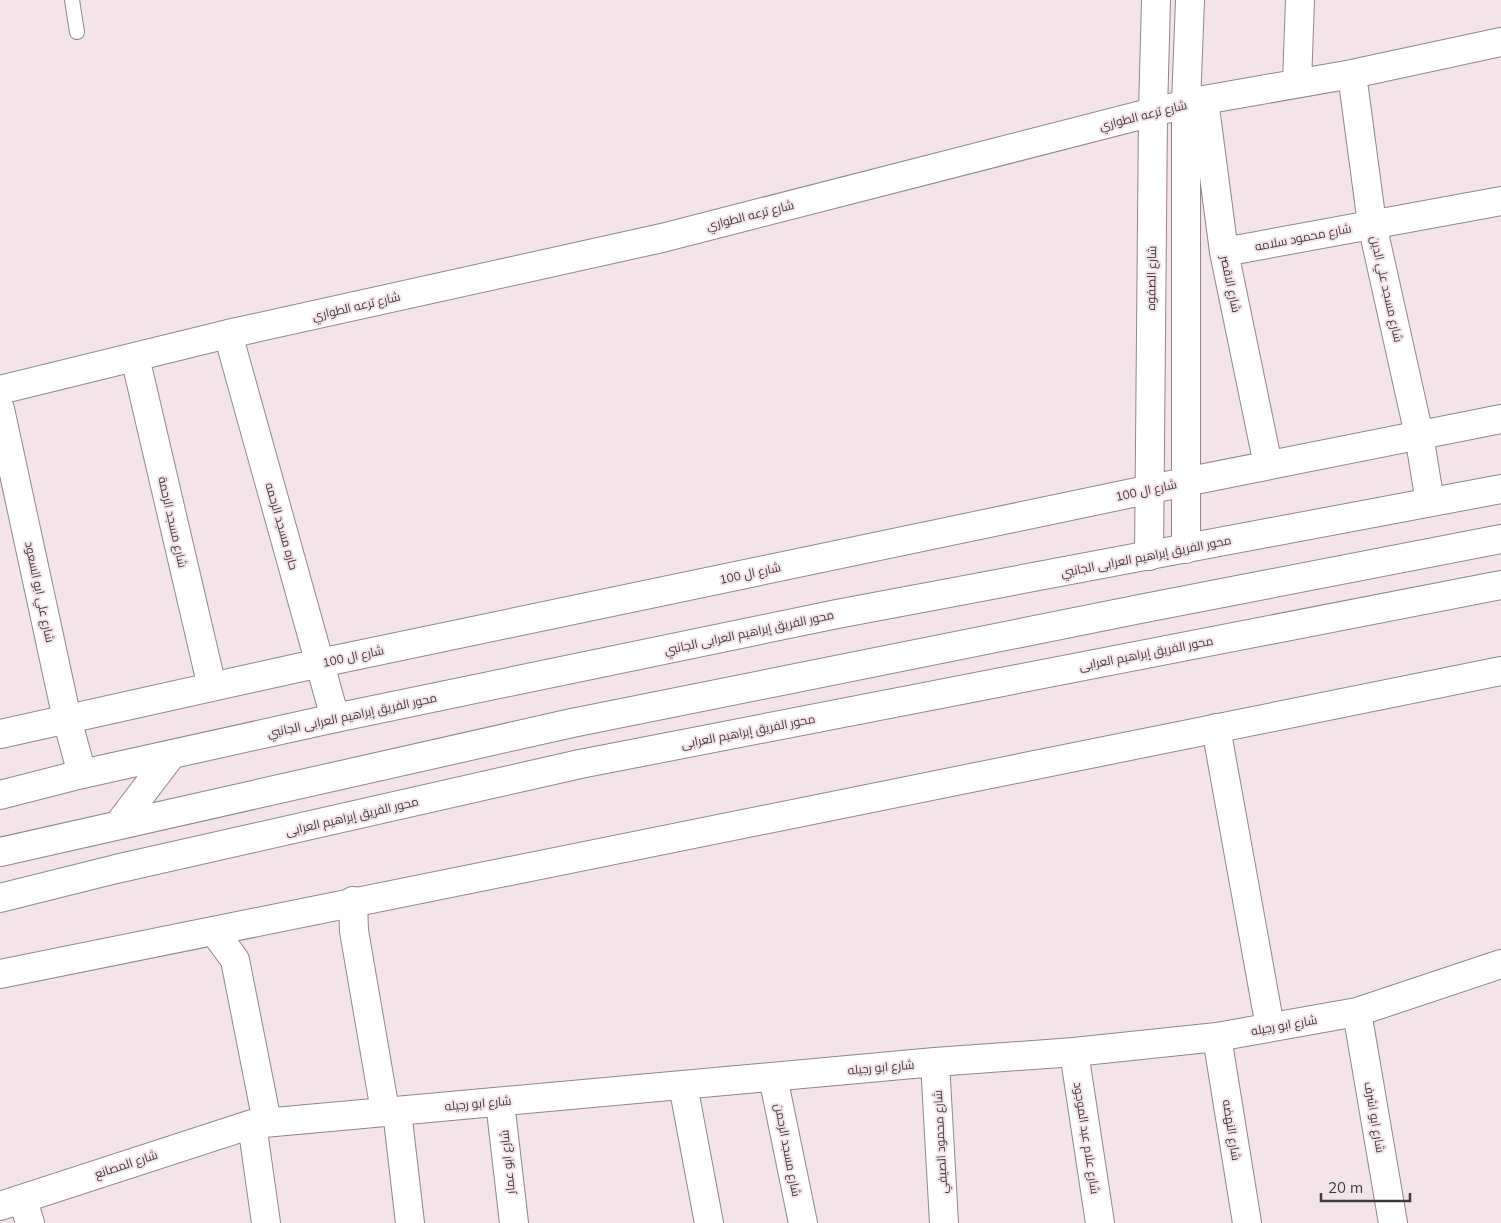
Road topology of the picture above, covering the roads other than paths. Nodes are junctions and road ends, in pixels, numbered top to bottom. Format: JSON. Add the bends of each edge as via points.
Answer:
{"nodes":[{"id":1,"x":72,"y":0,"type":"edge"},
{"id":2,"x":1156,"y":0,"type":"edge"},
{"id":3,"x":1190,"y":0,"type":"edge"},
{"id":4,"x":1300,"y":0,"type":"edge"},
{"id":5,"x":77,"y":32,"type":"dead end"},
{"id":6,"x":1501,"y":42,"type":"edge"},
{"id":7,"x":1352,"y":74,"type":"junction"},
{"id":8,"x":1297,"y":84,"type":"junction"},
{"id":9,"x":1195,"y":102,"type":"junction"},
{"id":10,"x":1153,"y":112,"type":"junction"},
{"id":11,"x":1501,"y":201,"type":"edge"},
{"id":12,"x":1372,"y":224,"type":"junction"},
{"id":13,"x":1224,"y":252,"type":"junction"},
{"id":14,"x":228,"y":334,"type":"junction"},
{"id":15,"x":134,"y":357,"type":"junction"},
{"id":16,"x":0,"y":390,"type":"edge"},
{"id":17,"x":0,"y":409,"type":"edge"},
{"id":18,"x":1501,"y":419,"type":"edge"},
{"id":19,"x":1419,"y":435,"type":"junction"},
{"id":20,"x":1268,"y":465,"type":"junction"},
{"id":21,"x":1185,"y":482,"type":"junction"},
{"id":22,"x":1501,"y":488,"type":"edge"},
{"id":23,"x":1149,"y":490,"type":"junction"},
{"id":24,"x":1430,"y":502,"type":"junction"},
{"id":25,"x":1501,"y":540,"type":"edge"},
{"id":26,"x":1186,"y":549,"type":"junction"},
{"id":27,"x":1148,"y":556,"type":"junction"},
{"id":28,"x":1501,"y":585,"type":"edge"},
{"id":29,"x":320,"y":663,"type":"junction"},
{"id":30,"x":1501,"y":671,"type":"edge"},
{"id":31,"x":212,"y":687,"type":"junction"},
{"id":32,"x":335,"y":718,"type":"junction"},
{"id":33,"x":67,"y":719,"type":"junction"},
{"id":34,"x":1216,"y":728,"type":"junction"},
{"id":35,"x":0,"y":734,"type":"edge"},
{"id":36,"x":172,"y":754,"type":"junction"},
{"id":37,"x":82,"y":774,"type":"junction"},
{"id":38,"x":0,"y":795,"type":"edge"},
{"id":39,"x":118,"y":825,"type":"junction"},
{"id":40,"x":0,"y":852,"type":"edge"},
{"id":41,"x":0,"y":898,"type":"edge"},
{"id":42,"x":353,"y":902,"type":"junction"},
{"id":43,"x":214,"y":931,"type":"junction"},
{"id":44,"x":1501,"y":964,"type":"edge"},
{"id":45,"x":0,"y":974,"type":"edge"},
{"id":46,"x":1357,"y":1012,"type":"junction"},
{"id":47,"x":1270,"y":1027,"type":"junction"},
{"id":48,"x":1217,"y":1037,"type":"junction"},
{"id":49,"x":1074,"y":1052,"type":"junction"},
{"id":50,"x":936,"y":1062,"type":"junction"},
{"id":51,"x":773,"y":1077,"type":"junction"},
{"id":52,"x":683,"y":1085,"type":"junction"},
{"id":53,"x":500,"y":1102,"type":"junction"},
{"id":54,"x":391,"y":1111,"type":"junction"},
{"id":55,"x":260,"y":1123,"type":"junction"},
{"id":56,"x":18,"y":1209,"type":"edge"},
{"id":57,"x":266,"y":1223,"type":"edge"},
{"id":58,"x":410,"y":1223,"type":"edge"},
{"id":59,"x":514,"y":1223,"type":"edge"},
{"id":60,"x":709,"y":1223,"type":"edge"},
{"id":61,"x":803,"y":1223,"type":"edge"},
{"id":62,"x":944,"y":1223,"type":"edge"},
{"id":63,"x":1100,"y":1223,"type":"edge"},
{"id":64,"x":1248,"y":1223,"type":"edge"},
{"id":65,"x":1393,"y":1223,"type":"edge"}],
"edges":[{"from":1,"to":5,"type":"lane"},
{"from":2,"to":10,"type":"street","name":"شارع الصفوه"},
{"from":3,"to":9,"type":"street"},
{"from":4,"to":8,"type":"street"},
{"from":6,"to":7,"type":"street","name":"شارع ترعه الطواري"},
{"from":7,"to":8,"type":"street","name":"شارع ترعه الطواري"},
{"from":7,"to":12,"type":"street","name":"شارع مسجد علي الدين"},
{"from":8,"to":9,"type":"street","name":"شارع ترعه الطواري"},
{"from":9,"to":10,"type":"street","name":"شارع ترعه الطواري"},
{"from":9,"to":13,"type":"street","name":"شارع الاقصر"},
{"from":9,"to":21,"type":"street"},
{"from":10,"to":14,"type":"street","name":"شارع ترعه الطواري","via":[[662,238]]},
{"from":10,"to":23,"type":"street","name":"شارع الصفوه"},
{"from":11,"to":12,"type":"street","name":"شارع محمود سلامه"},
{"from":12,"to":13,"type":"street","name":"شارع محمود سلامه"},
{"from":12,"to":19,"type":"street","name":"شارع مسجد علي الدين"},
{"from":13,"to":20,"type":"street","name":"شارع الاقصر"},
{"from":14,"to":15,"type":"street","name":"شارع ترعه الطواري"},
{"from":14,"to":29,"type":"street","name":"حاره مسجد الرحمه"},
{"from":15,"to":16,"type":"street","name":"شارع ترعه الطواري"},
{"from":15,"to":31,"type":"street","name":"شارع مسجد الرحمة"},
{"from":17,"to":33,"type":"street","name":"شارع علي ابو السعود"},
{"from":18,"to":19,"type":"street","name":"شارع ال 100"},
{"from":19,"to":20,"type":"street","name":"شارع ال 100"},
{"from":19,"to":24,"type":"street","name":"شارع مسجد علي الدين"},
{"from":20,"to":21,"type":"street","name":"شارع ال 100"},
{"from":21,"to":23,"type":"street","name":"شارع ال 100"},
{"from":21,"to":26,"type":"street"},
{"from":22,"to":24,"type":"street","name":"محور الفريق إبراهيم العرابى الجانبي"},
{"from":23,"to":27,"type":"street","name":"شارع الصفوه"},
{"from":23,"to":29,"type":"street","name":"شارع ال 100"},
{"from":24,"to":26,"type":"street","name":"محور الفريق إبراهيم العرابى الجانبي"},
{"from":25,"to":39,"type":"street","via":[[592,719]]},
{"from":26,"to":27,"type":"street","name":"محور الفريق إبراهيم العرابى الجانبي"},
{"from":27,"to":32,"type":"street","name":"محور الفريق إبراهيم العرابى الجانبي","via":[[837,614]]},
{"from":28,"to":41,"type":"street","name":"محور الفريق إبراهيم العرابى","via":[[580,764]]},
{"from":29,"to":31,"type":"street","name":"شارع ال 100"},
{"from":29,"to":32,"type":"street","name":"حاره مسجد الرحمه"},
{"from":30,"to":34,"type":"street"},
{"from":31,"to":33,"type":"street","name":"شارع ال 100"},
{"from":32,"to":36,"type":"street","name":"محور الفريق إبراهيم العرابى الجانبي"},
{"from":33,"to":35,"type":"street","name":"شارع ال 100"},
{"from":33,"to":37,"type":"street","name":"شارع علي ابو السعود"},
{"from":34,"to":42,"type":"street"},
{"from":34,"to":47,"type":"street"},
{"from":36,"to":37,"type":"street","name":"محور الفريق إبراهيم العرابى الجانبي"},
{"from":36,"to":39,"type":"street"},
{"from":37,"to":38,"type":"street","name":"محور الفريق إبراهيم العرابى الجانبي"},
{"from":39,"to":40,"type":"street"},
{"from":42,"to":43,"type":"street"},
{"from":42,"to":54,"type":"street","via":[[354,931]]},
{"from":43,"to":45,"type":"street"},
{"from":43,"to":55,"type":"street","via":[[235,960]]},
{"from":44,"to":46,"type":"street","name":"شارع ابو رجيله"},
{"from":46,"to":47,"type":"street","name":"شارع ابو رجيله"},
{"from":46,"to":65,"type":"street","name":"شارع ابو اشرف"},
{"from":47,"to":48,"type":"street","name":"شارع ابو رجيله"},
{"from":48,"to":49,"type":"street","name":"شارع ابو رجيله"},
{"from":48,"to":64,"type":"street","name":"شارع النهضه"},
{"from":49,"to":50,"type":"street","name":"شارع ابو رجيله"},
{"from":49,"to":63,"type":"street","name":"شارع علام عبد الموجود"},
{"from":50,"to":51,"type":"street","name":"شارع ابو رجيله"},
{"from":50,"to":62,"type":"street","name":"شارع محمود الصيفي"},
{"from":51,"to":52,"type":"street","name":"شارع ابو رجيله"},
{"from":51,"to":61,"type":"street","name":"شارع مسجد الرحمن"},
{"from":52,"to":53,"type":"street","name":"شارع ابو رجيله"},
{"from":52,"to":60,"type":"street"},
{"from":53,"to":54,"type":"street","name":"شارع ابو رجيله"},
{"from":53,"to":59,"type":"street","name":"شارع ابو عمار"},
{"from":54,"to":55,"type":"street","name":"شارع ابو رجيله"},
{"from":54,"to":58,"type":"street"},
{"from":55,"to":56,"type":"street","name":"شارع المصانع","via":[[98,1173]]},
{"from":55,"to":57,"type":"street"}]}
